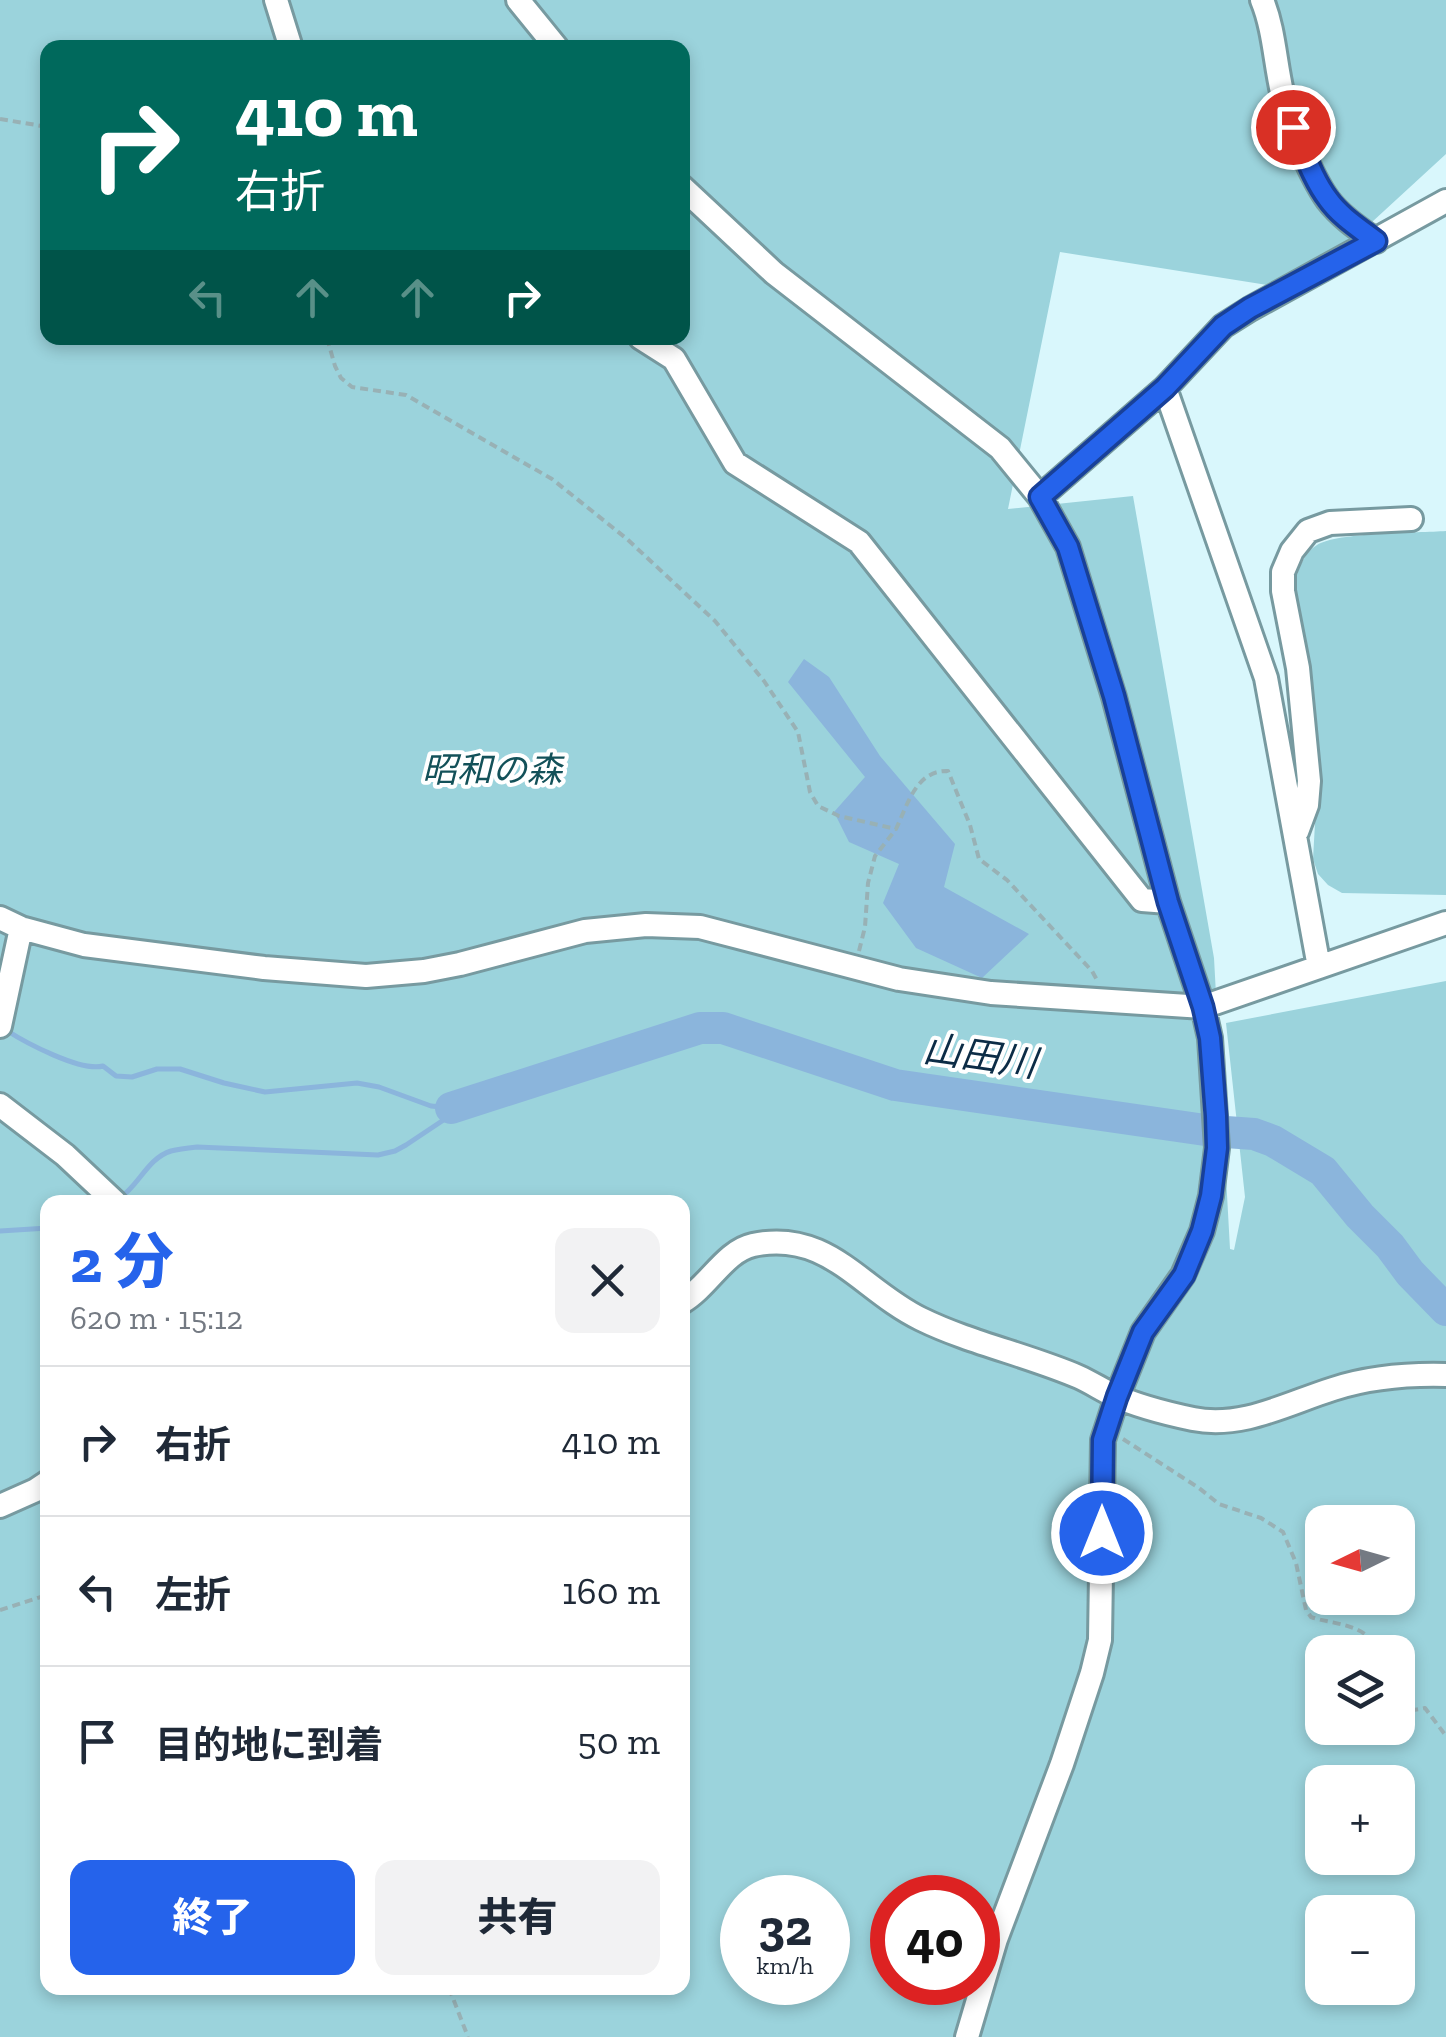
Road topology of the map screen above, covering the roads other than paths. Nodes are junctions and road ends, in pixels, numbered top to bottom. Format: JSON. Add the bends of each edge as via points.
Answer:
{"nodes":[{"id":1,"x":276,"y":0,"type":"edge"},
{"id":2,"x":518,"y":0,"type":"edge"},
{"id":3,"x":1262,"y":0,"type":"edge"},
{"id":4,"x":288,"y":40,"type":"edge"},
{"id":5,"x":550,"y":40,"type":"edge"},
{"id":6,"x":690,"y":195,"type":"edge"},
{"id":7,"x":1446,"y":201,"type":"edge"},
{"id":8,"x":1376,"y":241,"type":"junction"},
{"id":9,"x":651,"y":345,"type":"edge"},
{"id":10,"x":1165,"y":388,"type":"junction"},
{"id":11,"x":1040,"y":497,"type":"junction"},
{"id":12,"x":1411,"y":519,"type":"dead end"},
{"id":13,"x":1296,"y":836,"type":"junction"},
{"id":14,"x":1168,"y":902,"type":"junction"},
{"id":15,"x":10,"y":923,"type":"edge"},
{"id":16,"x":1446,"y":924,"type":"edge"},
{"id":17,"x":7,"y":960,"type":"edge"},
{"id":18,"x":1319,"y":967,"type":"junction"},
{"id":19,"x":1203,"y":1007,"type":"junction"},
{"id":20,"x":2,"y":1019,"type":"edge"},
{"id":21,"x":0,"y":1105,"type":"edge"},
{"id":22,"x":108,"y":1195,"type":"edge"},
{"id":23,"x":690,"y":1297,"type":"edge"},
{"id":24,"x":1446,"y":1375,"type":"edge"},
{"id":25,"x":1117,"y":1397,"type":"junction"},
{"id":26,"x":40,"y":1487,"type":"edge"},
{"id":27,"x":0,"y":1506,"type":"edge"},
{"id":28,"x":967,"y":2037,"type":"edge"}],
"edges":[{"from":1,"to":4,"type":"street"},
{"from":2,"to":5,"type":"street"},
{"from":3,"to":8,"type":"street","via":[[1282,94],[1318,183],[1342,215]]},
{"from":6,"to":11,"type":"street","via":[[774,273],[1000,448]]},
{"from":7,"to":8,"type":"street"},
{"from":8,"to":10,"type":"street","via":[[1223,326]]},
{"from":9,"to":14,"type":"street","via":[[674,359],[735,463],[859,542],[1142,900]]},
{"from":10,"to":11,"type":"street"},
{"from":10,"to":13,"type":"street","via":[[1266,678]]},
{"from":11,"to":14,"type":"street","via":[[1068,547]]},
{"from":12,"to":13,"type":"street","via":[[1330,523],[1308,531],[1283,572],[1309,781]]},
{"from":13,"to":18,"type":"street"},
{"from":14,"to":19,"type":"street"},
{"from":15,"to":17,"type":"street"},
{"from":15,"to":19,"type":"street","via":[[84,944],[366,976],[442,968],[585,931],[700,928],[900,980]]},
{"from":16,"to":18,"type":"street"},
{"from":17,"to":20,"type":"street"},
{"from":18,"to":19,"type":"street"},
{"from":19,"to":25,"type":"street","via":[[1216,1116],[1211,1196],[1184,1275],[1143,1332]]},
{"from":21,"to":22,"type":"street"},
{"from":23,"to":25,"type":"street","via":[[742,1248],[816,1248],[922,1320]]},
{"from":24,"to":25,"type":"street","via":[[1368,1380],[1234,1420],[1194,1419]]},
{"from":25,"to":28,"type":"street","via":[[1103,1440],[1100,1640]]},
{"from":26,"to":27,"type":"street"}]}
